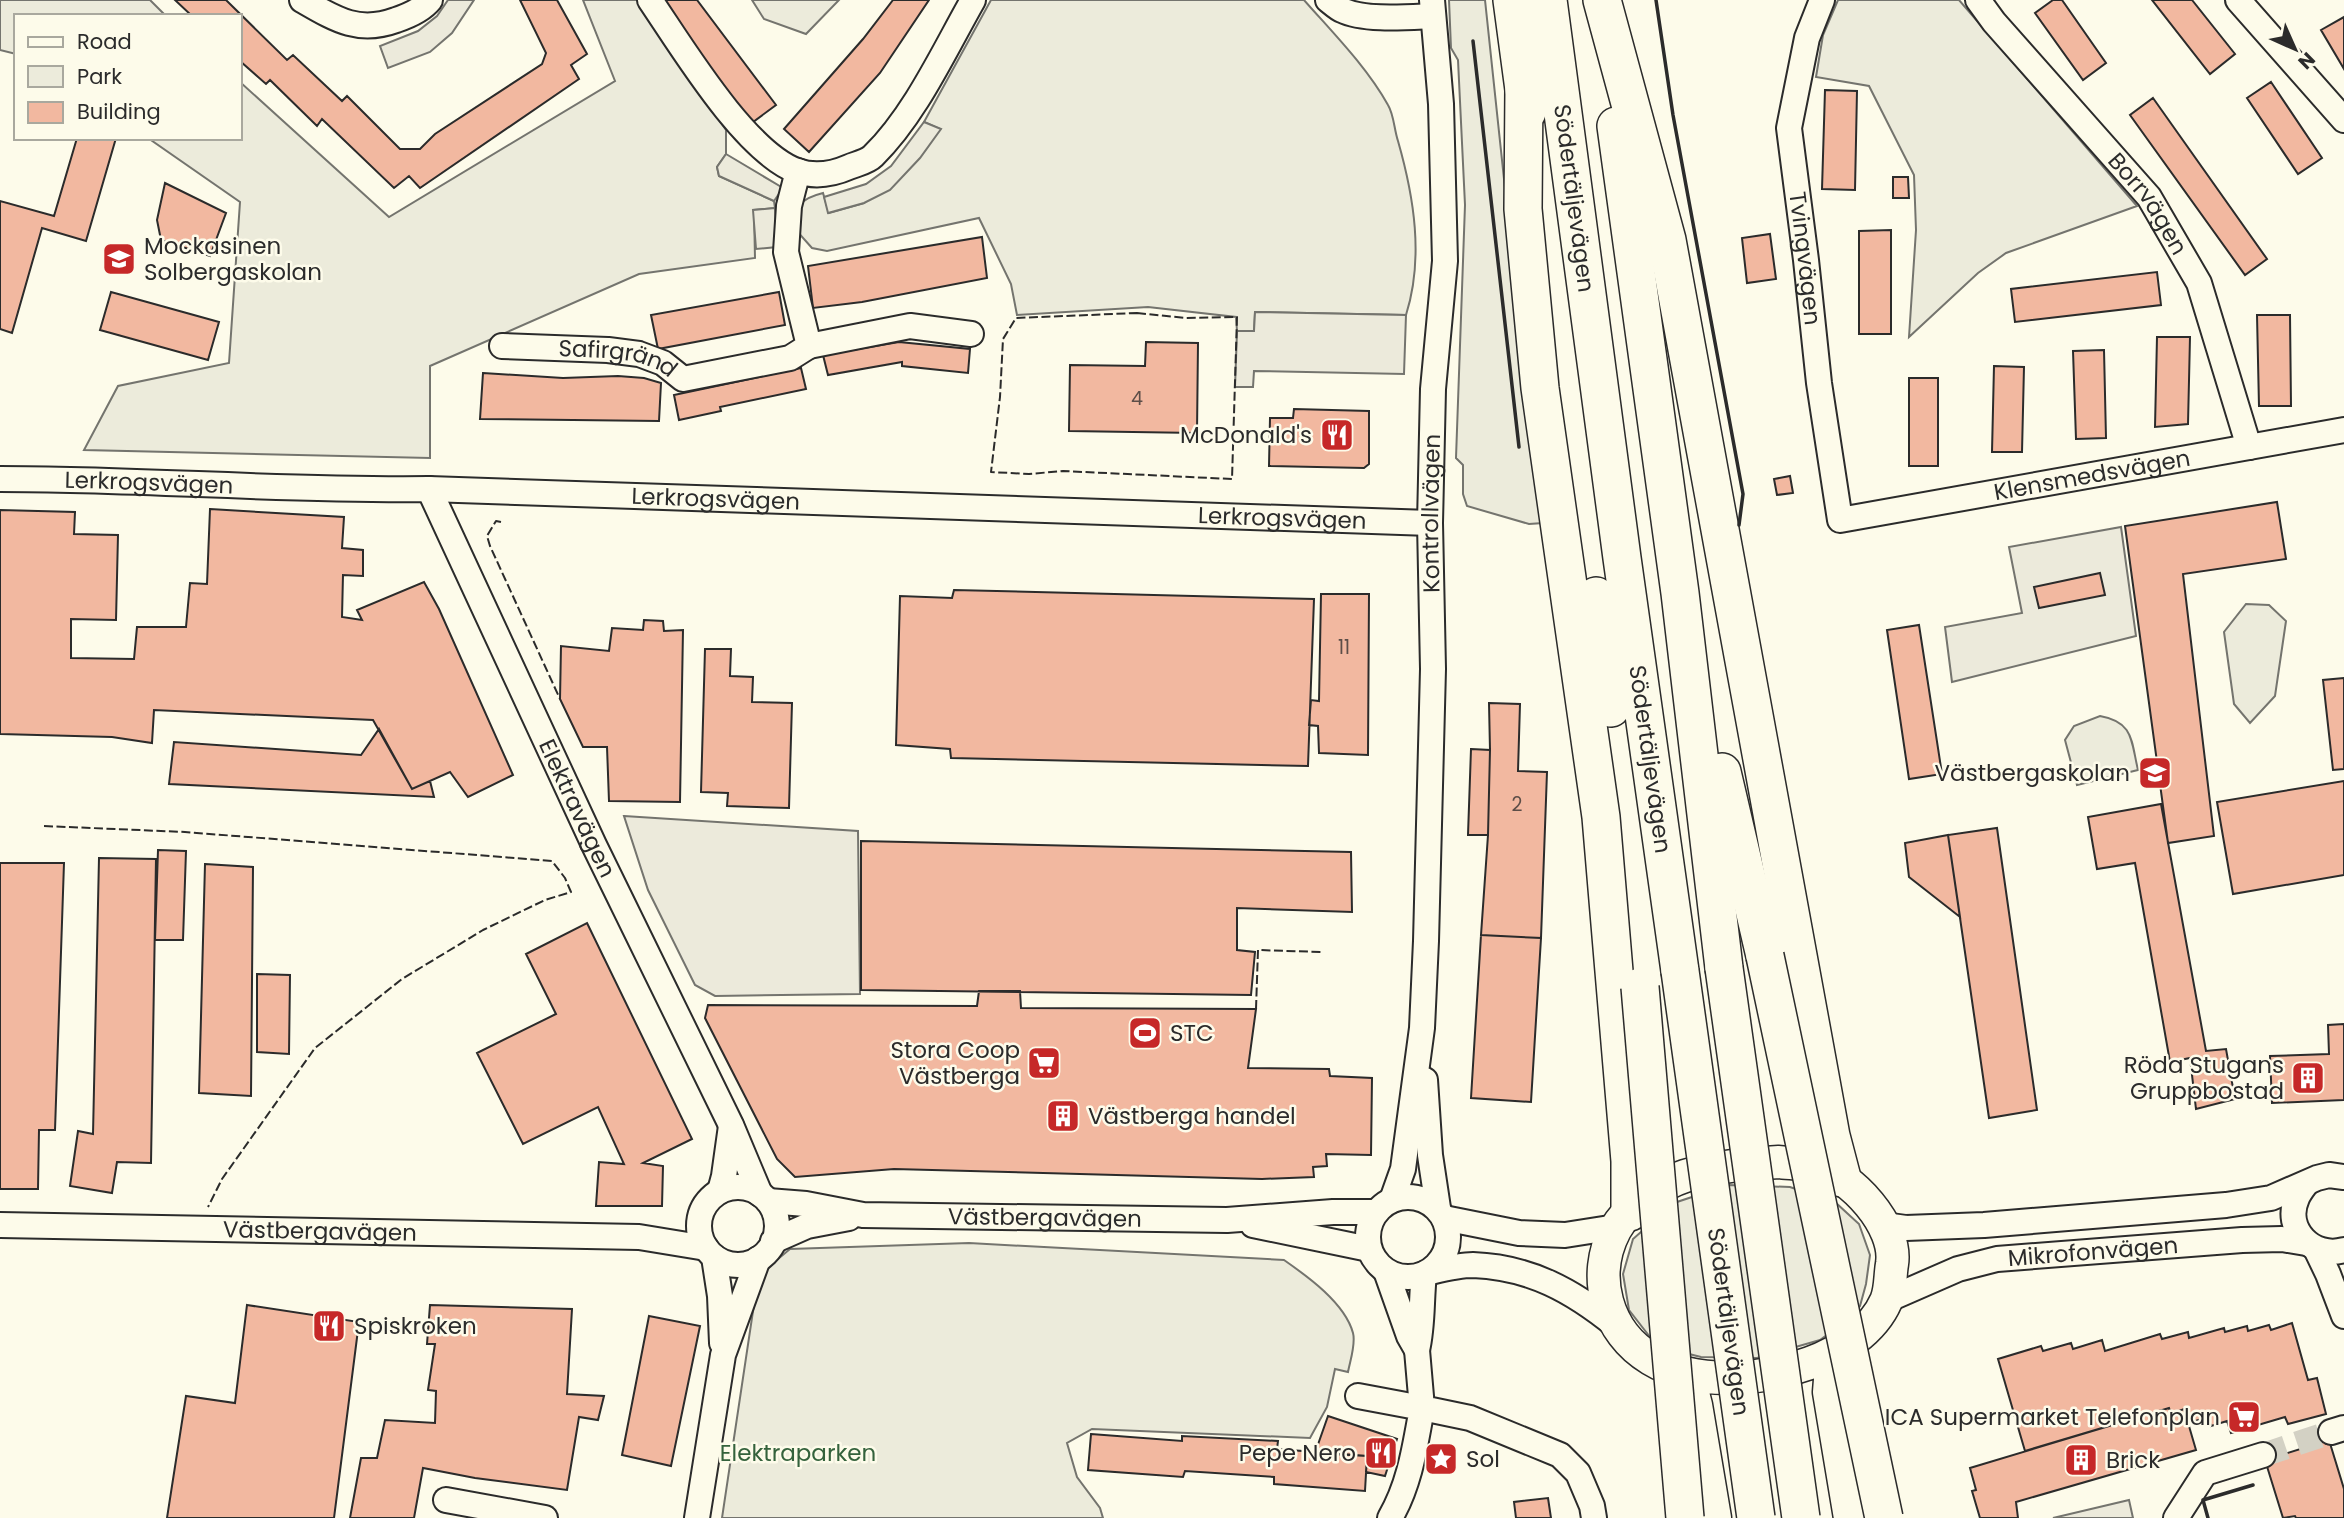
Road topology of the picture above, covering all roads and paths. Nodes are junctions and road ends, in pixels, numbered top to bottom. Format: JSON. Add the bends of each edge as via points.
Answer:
{"nodes":[{"id":1,"x":302,"y":0,"type":"edge"},
{"id":2,"x":430,"y":0,"type":"edge"},
{"id":3,"x":650,"y":0,"type":"edge"},
{"id":4,"x":973,"y":0,"type":"edge"},
{"id":5,"x":1328,"y":0,"type":"edge"},
{"id":6,"x":1512,"y":0,"type":"edge"},
{"id":7,"x":1548,"y":0,"type":"edge"},
{"id":8,"x":1600,"y":0,"type":"edge"},
{"id":9,"x":1822,"y":0,"type":"edge"},
{"id":10,"x":1978,"y":0,"type":"edge"},
{"id":11,"x":2238,"y":0,"type":"edge"},
{"id":12,"x":1433,"y":8,"type":"edge"},
{"id":13,"x":1524,"y":88,"type":"junction"},
{"id":14,"x":2344,"y":120,"type":"edge"},
{"id":15,"x":799,"y":171,"type":"junction"},
{"id":16,"x":971,"y":334,"type":"dead end"},
{"id":17,"x":502,"y":346,"type":"dead end"},
{"id":18,"x":809,"y":346,"type":"junction"},
{"id":19,"x":2344,"y":430,"type":"edge"},
{"id":20,"x":2249,"y":447,"type":"junction"},
{"id":21,"x":0,"y":479,"type":"edge"},
{"id":22,"x":429,"y":489,"type":"junction"},
{"id":23,"x":1840,"y":520,"type":"joint"},
{"id":24,"x":1430,"y":523,"type":"junction"},
{"id":25,"x":1680,"y":593,"type":"junction"},
{"id":26,"x":1422,"y":1028,"type":"junction"},
{"id":27,"x":732,"y":1125,"type":"junction"},
{"id":28,"x":2344,"y":1177,"type":"edge"},
{"id":29,"x":1842,"y":1178,"type":"junction"},
{"id":30,"x":2306,"y":1184,"type":"junction"},
{"id":31,"x":720,"y":1191,"type":"junction"},
{"id":32,"x":764,"y":1197,"type":"junction"},
{"id":33,"x":1384,"y":1206,"type":"junction"},
{"id":34,"x":1441,"y":1213,"type":"junction"},
{"id":35,"x":863,"y":1215,"type":"junction"},
{"id":36,"x":700,"y":1217,"type":"junction"},
{"id":37,"x":1227,"y":1220,"type":"junction"},
{"id":38,"x":1623,"y":1220,"type":"junction"},
{"id":39,"x":0,"y":1225,"type":"edge"},
{"id":40,"x":1884,"y":1225,"type":"junction"},
{"id":41,"x":639,"y":1237,"type":"junction"},
{"id":42,"x":2311,"y":1246,"type":"junction"},
{"id":43,"x":1369,"y":1249,"type":"junction"},
{"id":44,"x":766,"y":1250,"type":"junction"},
{"id":45,"x":2344,"y":1250,"type":"edge"},
{"id":46,"x":710,"y":1253,"type":"junction"},
{"id":47,"x":1386,"y":1271,"type":"junction"},
{"id":48,"x":1427,"y":1273,"type":"junction"},
{"id":49,"x":1887,"y":1300,"type":"junction"},
{"id":50,"x":2344,"y":1317,"type":"edge"},
{"id":51,"x":1616,"y":1326,"type":"junction"},
{"id":52,"x":1417,"y":1350,"type":"junction"},
{"id":53,"x":1832,"y":1354,"type":"junction"},
{"id":54,"x":723,"y":1355,"type":"junction"},
{"id":55,"x":1688,"y":1374,"type":"junction"},
{"id":56,"x":1358,"y":1396,"type":"dead end"},
{"id":57,"x":1422,"y":1408,"type":"junction"},
{"id":58,"x":2263,"y":1455,"type":"tunnel mouth"},
{"id":59,"x":446,"y":1500,"type":"dead end"},
{"id":60,"x":545,"y":1518,"type":"edge"},
{"id":61,"x":697,"y":1518,"type":"edge"},
{"id":62,"x":1390,"y":1518,"type":"edge"},
{"id":63,"x":1594,"y":1518,"type":"edge"},
{"id":64,"x":1685,"y":1518,"type":"edge"},
{"id":65,"x":1715,"y":1518,"type":"edge"},
{"id":66,"x":1756,"y":1518,"type":"edge"},
{"id":67,"x":1801,"y":1518,"type":"edge"},
{"id":68,"x":1850,"y":1518,"type":"edge"},
{"id":69,"x":1884,"y":1518,"type":"edge"},
{"id":70,"x":2176,"y":1518,"type":"edge"}],
"edges":[{"from":1,"to":2,"type":"street","via":[[339,21],[362,27],[406,17]]},
{"from":3,"to":15,"type":"street","via":[[743,130],[774,158]]},
{"from":4,"to":15,"type":"street","via":[[919,93],[871,158],[832,174]]},
{"from":5,"to":12,"type":"street","via":[[1342,11],[1389,17]]},
{"from":6,"to":13,"type":"highway"},
{"from":7,"to":66,"type":"highway","name":"Södertäljevägen","bridge":true},
{"from":8,"to":25,"type":"highway","name":"Södertäljevägen"},
{"from":8,"to":29,"type":"highway","via":[[1667,240]]},
{"from":9,"to":23,"type":"street","name":"Tvingvägen","via":[[1807,38],[1789,128]]},
{"from":10,"to":20,"type":"street","name":"Borrvägen","via":[[2149,197],[2199,283]]},
{"from":11,"to":14,"type":"street"},
{"from":12,"to":24,"type":"street","name":"Kontrollvägen","via":[[1445,261],[1433,390]]},
{"from":13,"to":38,"type":"highway","via":[[1523,209],[1540,388],[1601,817],[1630,1161]]},
{"from":13,"to":64,"type":"highway","bridge":true,"via":[[1619,773]]},
{"from":15,"to":18,"type":"street","via":[[789,206],[786,252]]},
{"from":16,"to":18,"type":"street","name":"Safirgränd","via":[[910,327]]},
{"from":17,"to":18,"type":"street","name":"Safirgränd","via":[[639,354],[663,363],[683,379],[790,358]]},
{"from":19,"to":20,"type":"street","name":"Klensmedsvägen"},
{"from":20,"to":23,"type":"street","name":"Klensmedsvägen"},
{"from":21,"to":22,"type":"street","name":"Lerkrogsvägen"},
{"from":22,"to":24,"type":"street","name":"Lerkrogsvägen"},
{"from":22,"to":27,"type":"street","name":"Elektravägen","via":[[594,845]]},
{"from":24,"to":26,"type":"street","name":"Kontrollvägen","via":[[1433,669]]},
{"from":25,"to":67,"type":"highway","name":"Södertäljevägen","bridge":true,"via":[[1724,968]]},
{"from":25,"to":69,"type":"highway","bridge":true,"via":[[1765,956]]},
{"from":26,"to":33,"type":"street","name":"Kontrollvägen","via":[[1404,1169]]},
{"from":26,"to":34,"type":"street","name":"Kontrollvägen","via":[[1430,1155]]},
{"from":27,"to":31,"type":"street"},
{"from":27,"to":32,"type":"street","name":"Elektravägen"},
{"from":28,"to":30,"type":"street","name":"Mikrofonvägen","via":[[2329,1175]]},
{"from":29,"to":38,"type":"main road","via":[[1817,1166],[1779,1162],[1729,1165],[1684,1176],[1650,1193]]},
{"from":29,"to":40,"type":"main road"},
{"from":30,"to":40,"type":"street","name":"Mikrofonvägen","via":[[2271,1198],[2226,1205],[1984,1225]]},
{"from":30,"to":42,"type":"street","via":[[2293,1213],[2296,1229]]},
{"from":31,"to":32,"type":"street","via":[[741,1186]]},
{"from":31,"to":36,"type":"street","via":[[704,1206]]},
{"from":32,"to":35,"type":"street","name":"Västbergavägen"},
{"from":32,"to":44,"type":"street","via":[[776,1220]]},
{"from":33,"to":34,"type":"street","via":[[1414,1197]]},
{"from":33,"to":37,"type":"street","name":"Västbergavägen"},
{"from":33,"to":43,"type":"street","via":[[1370,1223]]},
{"from":34,"to":38,"type":"street","via":[[1519,1233],[1565,1235]]},
{"from":34,"to":48,"type":"street","via":[[1448,1245],[1442,1261]]},
{"from":35,"to":37,"type":"street","name":"Västbergavägen"},
{"from":35,"to":44,"type":"street","name":"Västbergavägen","via":[[807,1226]]},
{"from":36,"to":41,"type":"street","name":"Västbergavägen"},
{"from":36,"to":46,"type":"street","via":[[699,1228]]},
{"from":37,"to":43,"type":"street","name":"Västbergavägen"},
{"from":38,"to":51,"type":"main road","via":[[1606,1250],[1603,1276],[1605,1301]]},
{"from":39,"to":41,"type":"street","name":"Västbergavägen"},
{"from":40,"to":49,"type":"main road","via":[[1893,1258]]},
{"from":41,"to":46,"type":"street","name":"Västbergavägen"},
{"from":42,"to":45,"type":"street","name":"Mikrofonvägen","via":[[2326,1252]]},
{"from":42,"to":49,"type":"street","name":"Mikrofonvägen","via":[[2282,1239],[2242,1240],[1997,1259],[1958,1269]]},
{"from":42,"to":50,"type":"street","via":[[2329,1274]]},
{"from":43,"to":47,"type":"street"},
{"from":44,"to":46,"type":"street","via":[[736,1265]]},
{"from":44,"to":54,"type":"street"},
{"from":46,"to":54,"type":"street","via":[[720,1296]]},
{"from":47,"to":48,"type":"street","via":[[1405,1278]]},
{"from":47,"to":52,"type":"street"},
{"from":48,"to":51,"type":"street","via":[[1472,1265],[1514,1271],[1542,1279],[1586,1302]]},
{"from":48,"to":52,"type":"street"},
{"from":49,"to":53,"type":"main road","via":[[1870,1326]]},
{"from":51,"to":55,"type":"main road","via":[[1652,1360]]},
{"from":52,"to":57,"type":"street"},
{"from":53,"to":55,"type":"main road","via":[[1785,1372],[1730,1378]]},
{"from":53,"to":68,"type":"main road","via":[[1829,1392]]},
{"from":54,"to":61,"type":"street"},
{"from":55,"to":65,"type":"main road"},
{"from":56,"to":57,"type":"street"},
{"from":57,"to":62,"type":"street","via":[[1409,1476]]},
{"from":57,"to":63,"type":"street","via":[[1470,1418],[1560,1455],[1578,1474]]},
{"from":58,"to":70,"type":"street","via":[[2205,1474]]},
{"from":59,"to":60,"type":"street"}]}
